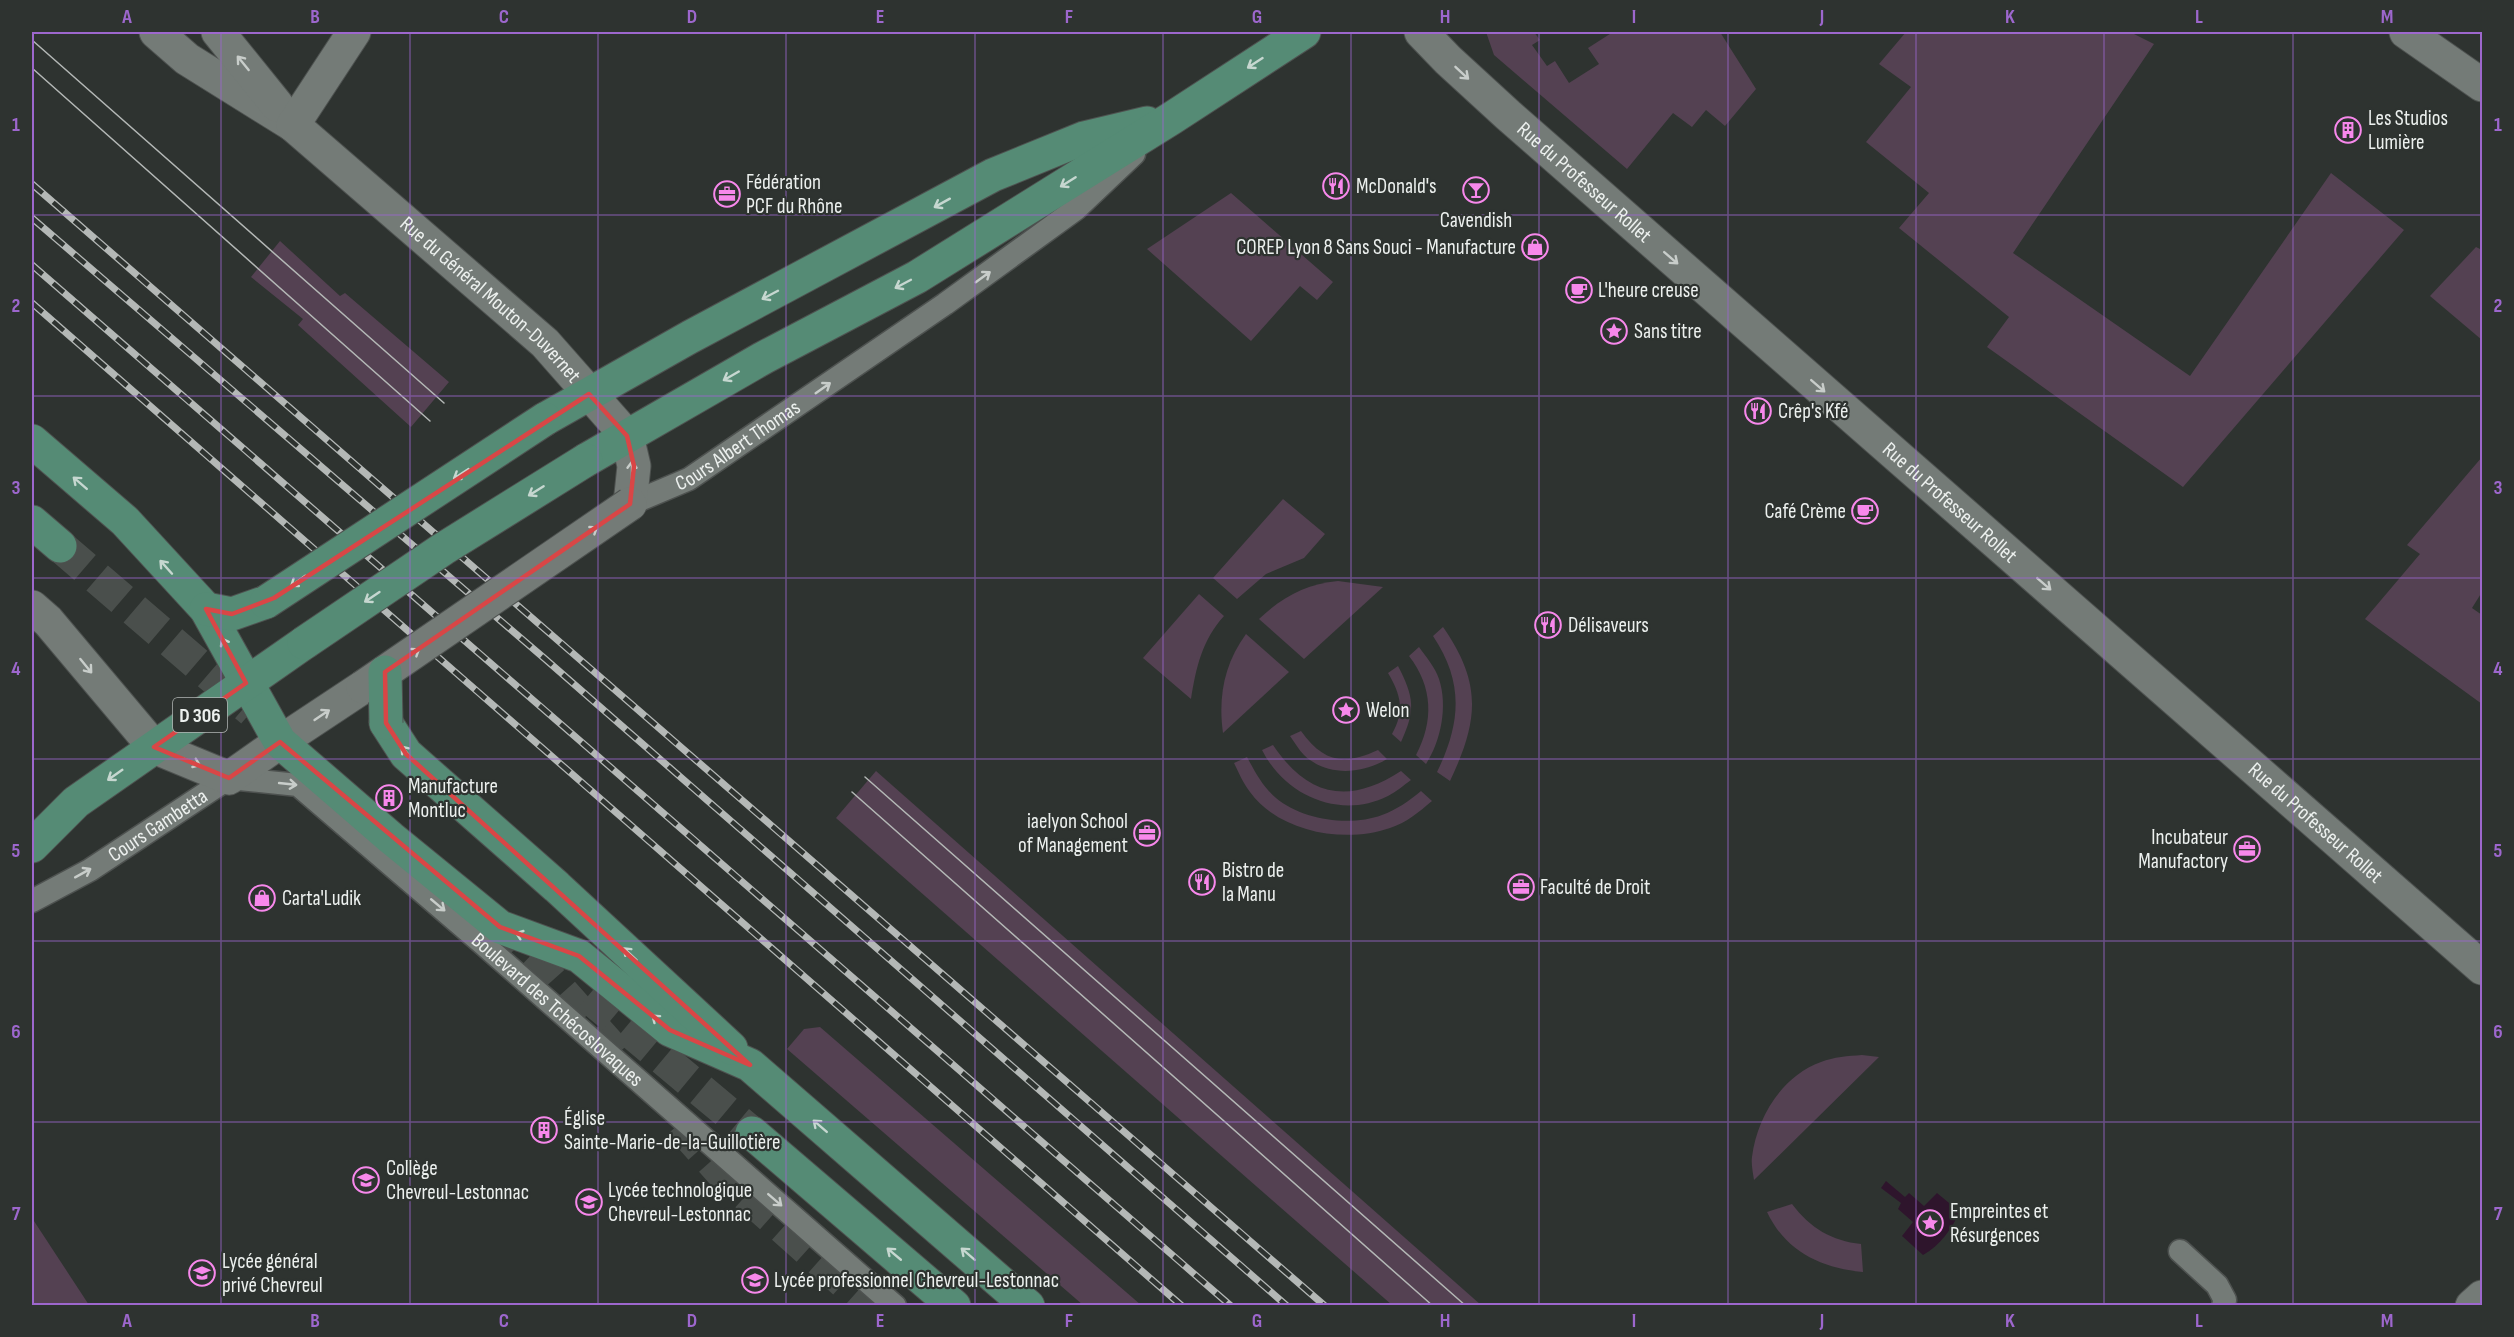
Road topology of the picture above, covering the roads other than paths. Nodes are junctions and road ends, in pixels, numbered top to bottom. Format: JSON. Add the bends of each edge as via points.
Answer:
{"nodes":[{"id":1,"x":156,"y":32,"type":"edge"},
{"id":2,"x":218,"y":32,"type":"edge"},
{"id":3,"x":354,"y":32,"type":"edge"},
{"id":4,"x":1304,"y":32,"type":"edge"},
{"id":5,"x":1421,"y":32,"type":"edge"},
{"id":6,"x":2406,"y":32,"type":"edge"},
{"id":7,"x":2482,"y":85,"type":"edge"},
{"id":8,"x":1172,"y":118,"type":"junction"},
{"id":9,"x":293,"y":125,"type":"junction"},
{"id":10,"x":589,"y":394,"type":"junction"},
{"id":11,"x":627,"y":436,"type":"junction"},
{"id":12,"x":32,"y":441,"type":"edge"},
{"id":13,"x":630,"y":504,"type":"junction"},
{"id":14,"x":32,"y":522,"type":"edge"},
{"id":15,"x":60,"y":546,"type":"tunnel mouth"},
{"id":16,"x":32,"y":607,"type":"edge"},
{"id":17,"x":206,"y":609,"type":"junction"},
{"id":18,"x":374,"y":679,"type":"junction"},
{"id":19,"x":246,"y":682,"type":"junction"},
{"id":20,"x":280,"y":742,"type":"junction"},
{"id":21,"x":154,"y":747,"type":"junction"},
{"id":22,"x":229,"y":778,"type":"junction"},
{"id":23,"x":32,"y":846,"type":"edge"},
{"id":24,"x":32,"y":901,"type":"edge"},
{"id":25,"x":2482,"y":968,"type":"edge"},
{"id":26,"x":750,"y":1065,"type":"junction"},
{"id":27,"x":752,"y":1133,"type":"tunnel mouth"},
{"id":28,"x":2180,"y":1251,"type":"dead end"},
{"id":29,"x":2482,"y":1297,"type":"edge"},
{"id":30,"x":895,"y":1305,"type":"edge"},
{"id":31,"x":954,"y":1305,"type":"edge"},
{"id":32,"x":1028,"y":1305,"type":"edge"},
{"id":33,"x":2223,"y":1305,"type":"edge"},
{"id":34,"x":2472,"y":1305,"type":"edge"}],
"edges":[{"from":1,"to":9,"type":"street","name":"Rue du Général Mouton-Duvernet","via":[[187,59]]},
{"from":9,"to":2,"type":"street","name":"Rue du Général Mouton-Duvernet","one_way":true},
{"from":3,"to":9,"type":"street"},
{"from":4,"to":8,"type":"main road","name":"Cours Albert Thomas","one_way":true},
{"from":5,"to":25,"type":"street","name":"Rue du Professeur Rollet","one_way":true,"via":[[1508,115]]},
{"from":6,"to":7,"type":"street"},
{"from":8,"to":10,"type":"main road","one_way":true,"via":[[1084,138],[993,175]]},
{"from":8,"to":11,"type":"main road","name":"Cours Albert Thomas","one_way":true,"via":[[917,276]]},
{"from":13,"to":8,"type":"lane","name":"Cours Albert Thomas","one_way":true,"via":[[689,479],[945,304],[1076,209]]},
{"from":9,"to":10,"type":"street","name":"Rue du Général Mouton-Duvernet","via":[[545,343]]},
{"from":10,"to":11,"type":"street","name":"Rue du Général Mouton-Duvernet"},
{"from":10,"to":17,"type":"main road","one_way":true,"bridge":true,"via":[[266,602],[232,614]]},
{"from":13,"to":11,"type":"street","name":"Rue du Général Mouton-Duvernet","one_way":true,"via":[[634,466]]},
{"from":11,"to":19,"type":"main road","name":"Cours Albert Thomas","one_way":true,"bridge":true,"via":[[443,549]]},
{"from":17,"to":12,"type":"main road","one_way":true,"via":[[125,521]]},
{"from":18,"to":13,"type":"street","name":"Cours Albert Thomas","one_way":true,"bridge":true},
{"from":14,"to":15,"type":"main road"},
{"from":16,"to":21,"type":"street","one_way":true},
{"from":19,"to":17,"type":"main road","one_way":true},
{"from":20,"to":18,"type":"street","name":"Cours Albert Thomas","one_way":true},
{"from":26,"to":18,"type":"main road","one_way":true,"bridge":true,"via":[[557,886],[406,754],[386,723]]},
{"from":19,"to":20,"type":"main road"},
{"from":19,"to":21,"type":"main road","number":"D 306"},
{"from":20,"to":22,"type":"street","name":"Cours Gambetta"},
{"from":26,"to":20,"type":"main road","one_way":true,"via":[[670,1030],[579,956],[500,927]]},
{"from":21,"to":22,"type":"street","one_way":true},
{"from":21,"to":23,"type":"main road","one_way":true,"via":[[76,802]]},
{"from":24,"to":22,"type":"lane","name":"Cours Gambetta","one_way":true,"via":[[90,870]]},
{"from":22,"to":30,"type":"lane","name":"Boulevard des Tchécoslovaques","one_way":true,"via":[[298,785]]},
{"from":32,"to":26,"type":"main road","one_way":true},
{"from":31,"to":27,"type":"main road","one_way":true},
{"from":28,"to":33,"type":"lane","via":[[2217,1285],[2225,1300]]},
{"from":29,"to":34,"type":"street"}]}
